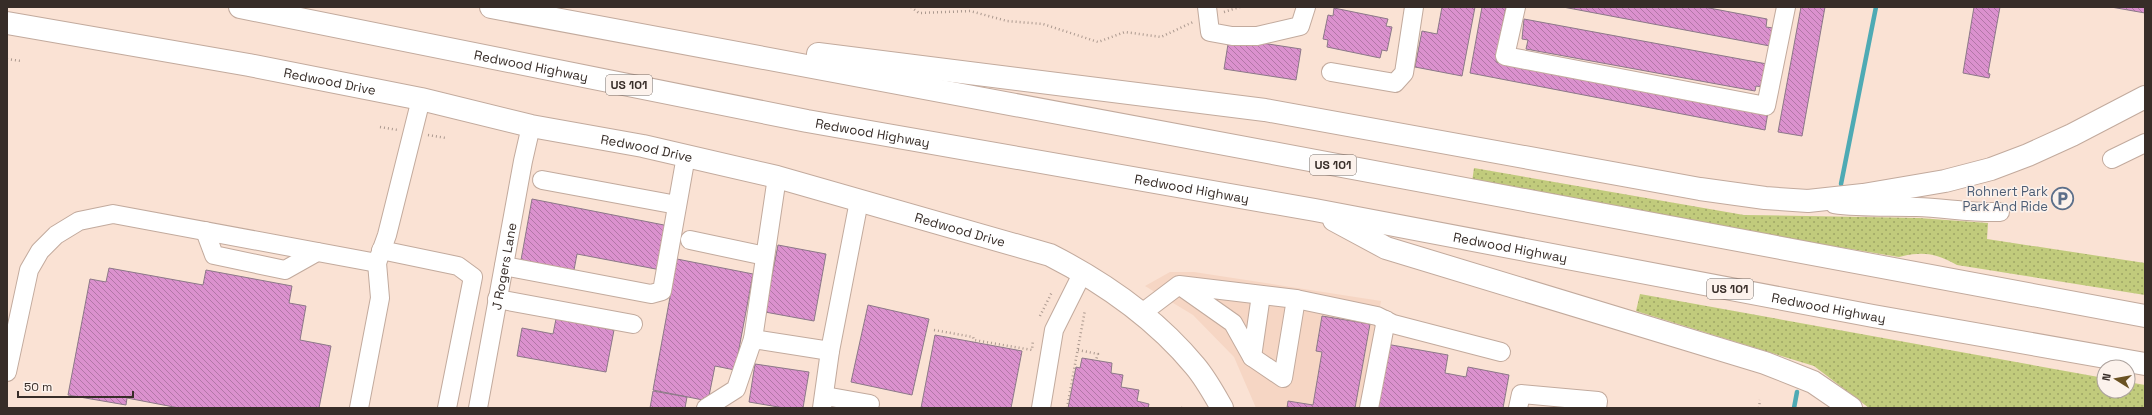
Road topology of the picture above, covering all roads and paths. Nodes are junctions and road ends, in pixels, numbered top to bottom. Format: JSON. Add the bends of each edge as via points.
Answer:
{"nodes":[{"id":1,"x":240,"y":7,"type":"edge"},
{"id":2,"x":491,"y":7,"type":"edge"},
{"id":3,"x":911,"y":7,"type":"edge"},
{"id":4,"x":1240,"y":7,"type":"edge"},
{"id":5,"x":1306,"y":7,"type":"edge"},
{"id":6,"x":1414,"y":7,"type":"edge"},
{"id":7,"x":1516,"y":7,"type":"edge"},
{"id":8,"x":1786,"y":7,"type":"edge"},
{"id":9,"x":1207,"y":12,"type":"edge"},
{"id":10,"x":522,"y":13,"type":"junction"},
{"id":11,"x":7,"y":24,"type":"edge"},
{"id":12,"x":7,"y":59,"type":"edge"},
{"id":13,"x":21,"y":61,"type":"dead end"},
{"id":14,"x":1331,"y":72,"type":"dead end"},
{"id":15,"x":2145,"y":97,"type":"edge"},
{"id":16,"x":421,"y":99,"type":"junction"},
{"id":17,"x":531,"y":126,"type":"junction"},
{"id":18,"x":2145,"y":143,"type":"edge"},
{"id":19,"x":686,"y":156,"type":"junction"},
{"id":20,"x":2112,"y":160,"type":"dead end"},
{"id":21,"x":776,"y":177,"type":"junction"},
{"id":22,"x":542,"y":180,"type":"dead end"},
{"id":23,"x":859,"y":201,"type":"junction"},
{"id":24,"x":1808,"y":201,"type":"junction"},
{"id":25,"x":677,"y":205,"type":"junction"},
{"id":26,"x":1315,"y":210,"type":"junction"},
{"id":27,"x":2000,"y":212,"type":"dead end"},
{"id":28,"x":690,"y":240,"type":"dead end"},
{"id":29,"x":379,"y":256,"type":"junction"},
{"id":30,"x":765,"y":256,"type":"junction"},
{"id":31,"x":504,"y":266,"type":"junction"},
{"id":32,"x":1083,"y":272,"type":"junction"},
{"id":33,"x":1179,"y":285,"type":"junction"},
{"id":34,"x":1052,"y":292,"type":"dead end"},
{"id":35,"x":1261,"y":295,"type":"junction"},
{"id":36,"x":497,"y":299,"type":"junction"},
{"id":37,"x":1296,"y":299,"type":"junction"},
{"id":38,"x":2092,"y":307,"type":"junction"},
{"id":39,"x":1085,"y":310,"type":"dead end"},
{"id":40,"x":2145,"y":311,"type":"edge"},
{"id":41,"x":1142,"y":313,"type":"junction"},
{"id":42,"x":1040,"y":316,"type":"dead end"},
{"id":43,"x":2145,"y":316,"type":"edge"},
{"id":44,"x":1386,"y":320,"type":"junction"},
{"id":45,"x":633,"y":324,"type":"dead end"},
{"id":46,"x":934,"y":330,"type":"dead end"},
{"id":47,"x":753,"y":339,"type":"junction"},
{"id":48,"x":1033,"y":340,"type":"dead end"},
{"id":49,"x":1078,"y":350,"type":"junction"},
{"id":50,"x":830,"y":351,"type":"junction"},
{"id":51,"x":1501,"y":352,"type":"dead end"},
{"id":52,"x":1252,"y":357,"type":"junction"},
{"id":53,"x":1096,"y":360,"type":"dead end"},
{"id":54,"x":2145,"y":364,"type":"edge"},
{"id":55,"x":7,"y":372,"type":"edge"},
{"id":56,"x":1760,"y":400,"type":"dead end"},
{"id":57,"x":824,"y":402,"type":"edge"},
{"id":58,"x":870,"y":404,"type":"dead end"},
{"id":59,"x":359,"y":408,"type":"edge"},
{"id":60,"x":447,"y":408,"type":"edge"},
{"id":61,"x":478,"y":408,"type":"edge"},
{"id":62,"x":706,"y":408,"type":"edge"},
{"id":63,"x":1041,"y":408,"type":"edge"},
{"id":64,"x":1067,"y":408,"type":"edge"},
{"id":65,"x":1222,"y":408,"type":"edge"},
{"id":66,"x":1369,"y":408,"type":"edge"},
{"id":67,"x":1518,"y":408,"type":"edge"},
{"id":68,"x":1597,"y":408,"type":"edge"},
{"id":69,"x":1759,"y":408,"type":"edge"},
{"id":70,"x":1851,"y":408,"type":"edge"}],
"edges":[{"from":1,"to":26,"type":"main road","name":"Redwood Highway","number":"US 101","via":[[807,121]]},
{"from":2,"to":10,"type":"main road","number":"US 101"},
{"from":3,"to":9,"type":"path","via":[[919,13],[970,11],[1007,21],[1043,24],[1098,42],[1125,32],[1161,37]]},
{"from":4,"to":9,"type":"path"},
{"from":5,"to":9,"type":"street","via":[[1300,26],[1258,36],[1232,36],[1210,32]]},
{"from":6,"to":14,"type":"street","via":[[1404,73],[1395,83]]},
{"from":7,"to":8,"type":"street","via":[[1505,56],[1766,106]]},
{"from":10,"to":24,"type":"main road","via":[[869,61],[1237,106],[1700,189]]},
{"from":10,"to":38,"type":"main road","number":"US 101"},
{"from":11,"to":16,"type":"main road","name":"Redwood Drive","via":[[249,65]]},
{"from":12,"to":13,"type":"path"},
{"from":15,"to":24,"type":"main road","via":[[2072,135],[1991,169],[1945,181],[1863,195]]},
{"from":16,"to":17,"type":"main road","name":"Redwood Drive"},
{"from":16,"to":29,"type":"street","via":[[387,235]]},
{"from":17,"to":19,"type":"main road","name":"Redwood Drive"},
{"from":17,"to":31,"type":"street","name":"J Rogers Lane"},
{"from":18,"to":20,"type":"street"},
{"from":19,"to":21,"type":"main road","name":"Redwood Drive"},
{"from":19,"to":25,"type":"street"},
{"from":21,"to":23,"type":"main road","name":"Redwood Drive"},
{"from":21,"to":30,"type":"street"},
{"from":22,"to":25,"type":"street"},
{"from":23,"to":32,"type":"main road","name":"Redwood Drive","via":[[1050,254]]},
{"from":23,"to":50,"type":"street"},
{"from":24,"to":27,"type":"street","via":[[1852,206]]},
{"from":25,"to":31,"type":"street","via":[[662,291],[650,294]]},
{"from":26,"to":54,"type":"main road","name":"Redwood Highway","number":"US 101","via":[[1873,316]]},
{"from":26,"to":70,"type":"main road","via":[[1386,248],[1765,363],[1813,382]]},
{"from":28,"to":30,"type":"street"},
{"from":29,"to":55,"type":"street","via":[[317,252],[113,214],[79,221],[56,235],[40,250],[29,270]]},
{"from":29,"to":59,"type":"street","via":[[380,298]]},
{"from":29,"to":60,"type":"street","via":[[458,266],[473,277]]},
{"from":30,"to":47,"type":"street"},
{"from":31,"to":36,"type":"street","name":"J Rogers Lane"},
{"from":32,"to":41,"type":"main road","name":"Redwood Drive"},
{"from":32,"to":63,"type":"street","via":[[1054,330]]},
{"from":33,"to":35,"type":"street"},
{"from":33,"to":41,"type":"street"},
{"from":33,"to":52,"type":"street","via":[[1233,324]]},
{"from":34,"to":42,"type":"path"},
{"from":35,"to":37,"type":"street"},
{"from":35,"to":52,"type":"street"},
{"from":36,"to":45,"type":"street"},
{"from":36,"to":61,"type":"street","name":"J Rogers Lane"},
{"from":37,"to":44,"type":"street"},
{"from":37,"to":52,"type":"street","via":[[1282,378]]},
{"from":38,"to":40,"type":"main road"},
{"from":38,"to":43,"type":"main road","number":"US 101"},
{"from":39,"to":49,"type":"path"},
{"from":41,"to":65,"type":"main road","name":"Redwood Drive","via":[[1196,367]]},
{"from":44,"to":51,"type":"street"},
{"from":44,"to":66,"type":"street"},
{"from":46,"to":48,"type":"path","via":[[1032,350]]},
{"from":47,"to":50,"type":"street"},
{"from":47,"to":62,"type":"street","via":[[736,389]]},
{"from":49,"to":53,"type":"path","via":[[1098,354]]},
{"from":49,"to":64,"type":"path"},
{"from":50,"to":57,"type":"street"},
{"from":56,"to":69,"type":"path"},
{"from":57,"to":58,"type":"street"},
{"from":67,"to":68,"type":"street","via":[[1521,394],[1598,401]]}]}
